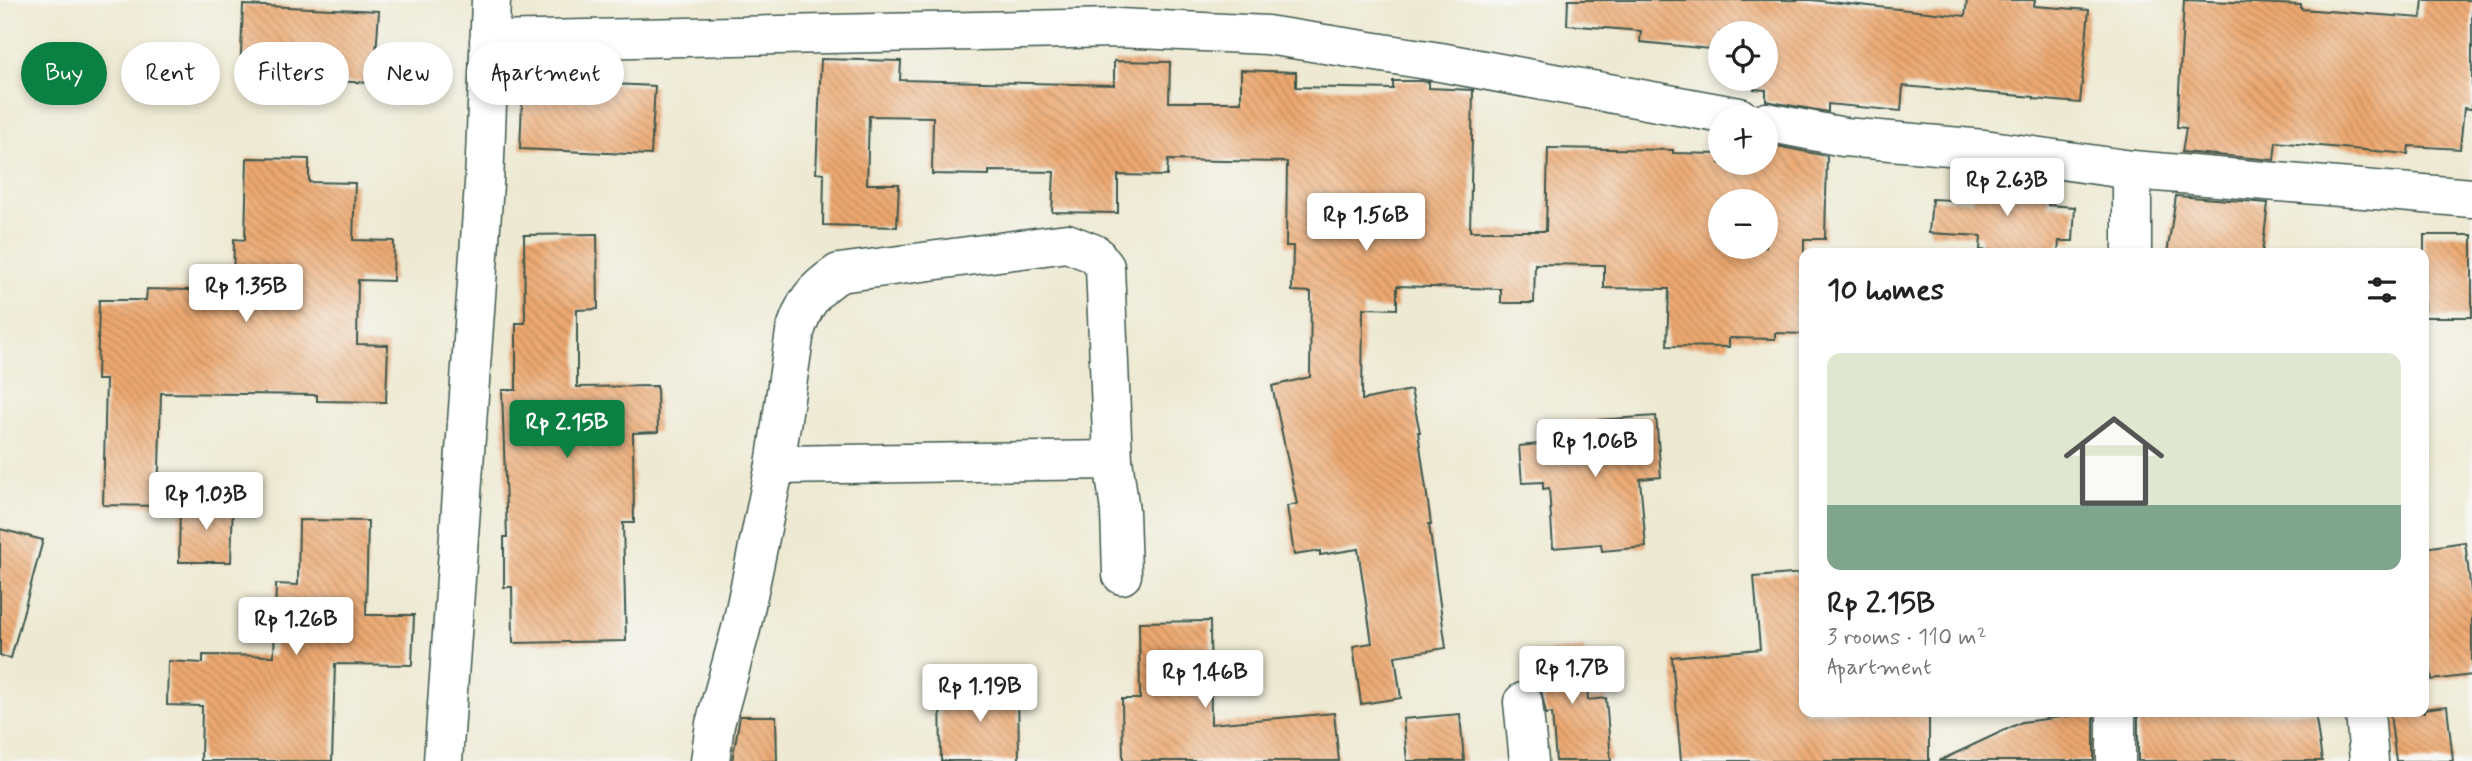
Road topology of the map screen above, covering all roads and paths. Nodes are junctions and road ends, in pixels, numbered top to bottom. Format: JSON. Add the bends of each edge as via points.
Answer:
{"nodes":[{"id":1,"x":491,"y":0,"type":"edge"},
{"id":2,"x":489,"y":41,"type":"junction"},
{"id":3,"x":1708,"y":111,"type":"edge"},
{"id":4,"x":1778,"y":124,"type":"edge"},
{"id":5,"x":2132,"y":170,"type":"junction"},
{"id":6,"x":2472,"y":198,"type":"edge"},
{"id":7,"x":2132,"y":248,"type":"edge"},
{"id":8,"x":1113,"y":460,"type":"junction"},
{"id":9,"x":775,"y":465,"type":"junction"},
{"id":10,"x":1122,"y":575,"type":"dead end"},
{"id":11,"x":1523,"y":702,"type":"dead end"},
{"id":12,"x":2116,"y":717,"type":"edge"},
{"id":13,"x":2365,"y":717,"type":"edge"},
{"id":14,"x":443,"y":761,"type":"edge"},
{"id":15,"x":710,"y":761,"type":"edge"},
{"id":16,"x":1529,"y":761,"type":"edge"},
{"id":17,"x":2116,"y":761,"type":"edge"},
{"id":18,"x":2368,"y":761,"type":"edge"}],
"edges":[{"from":1,"to":2,"type":"street"},
{"from":2,"to":3,"type":"street","via":[[1069,29],[1267,35]]},
{"from":2,"to":14,"type":"street","via":[[483,197]]},
{"from":4,"to":5,"type":"street"},
{"from":5,"to":6,"type":"street"},
{"from":5,"to":7,"type":"street"},
{"from":8,"to":9,"type":"street"},
{"from":8,"to":9,"type":"street","via":[[1105,267],[1095,254],[1067,243],[839,274],[816,289],[795,332]]},
{"from":8,"to":10,"type":"street"},
{"from":9,"to":15,"type":"street"},
{"from":11,"to":16,"type":"street"},
{"from":12,"to":17,"type":"street"},
{"from":13,"to":18,"type":"street"}]}
